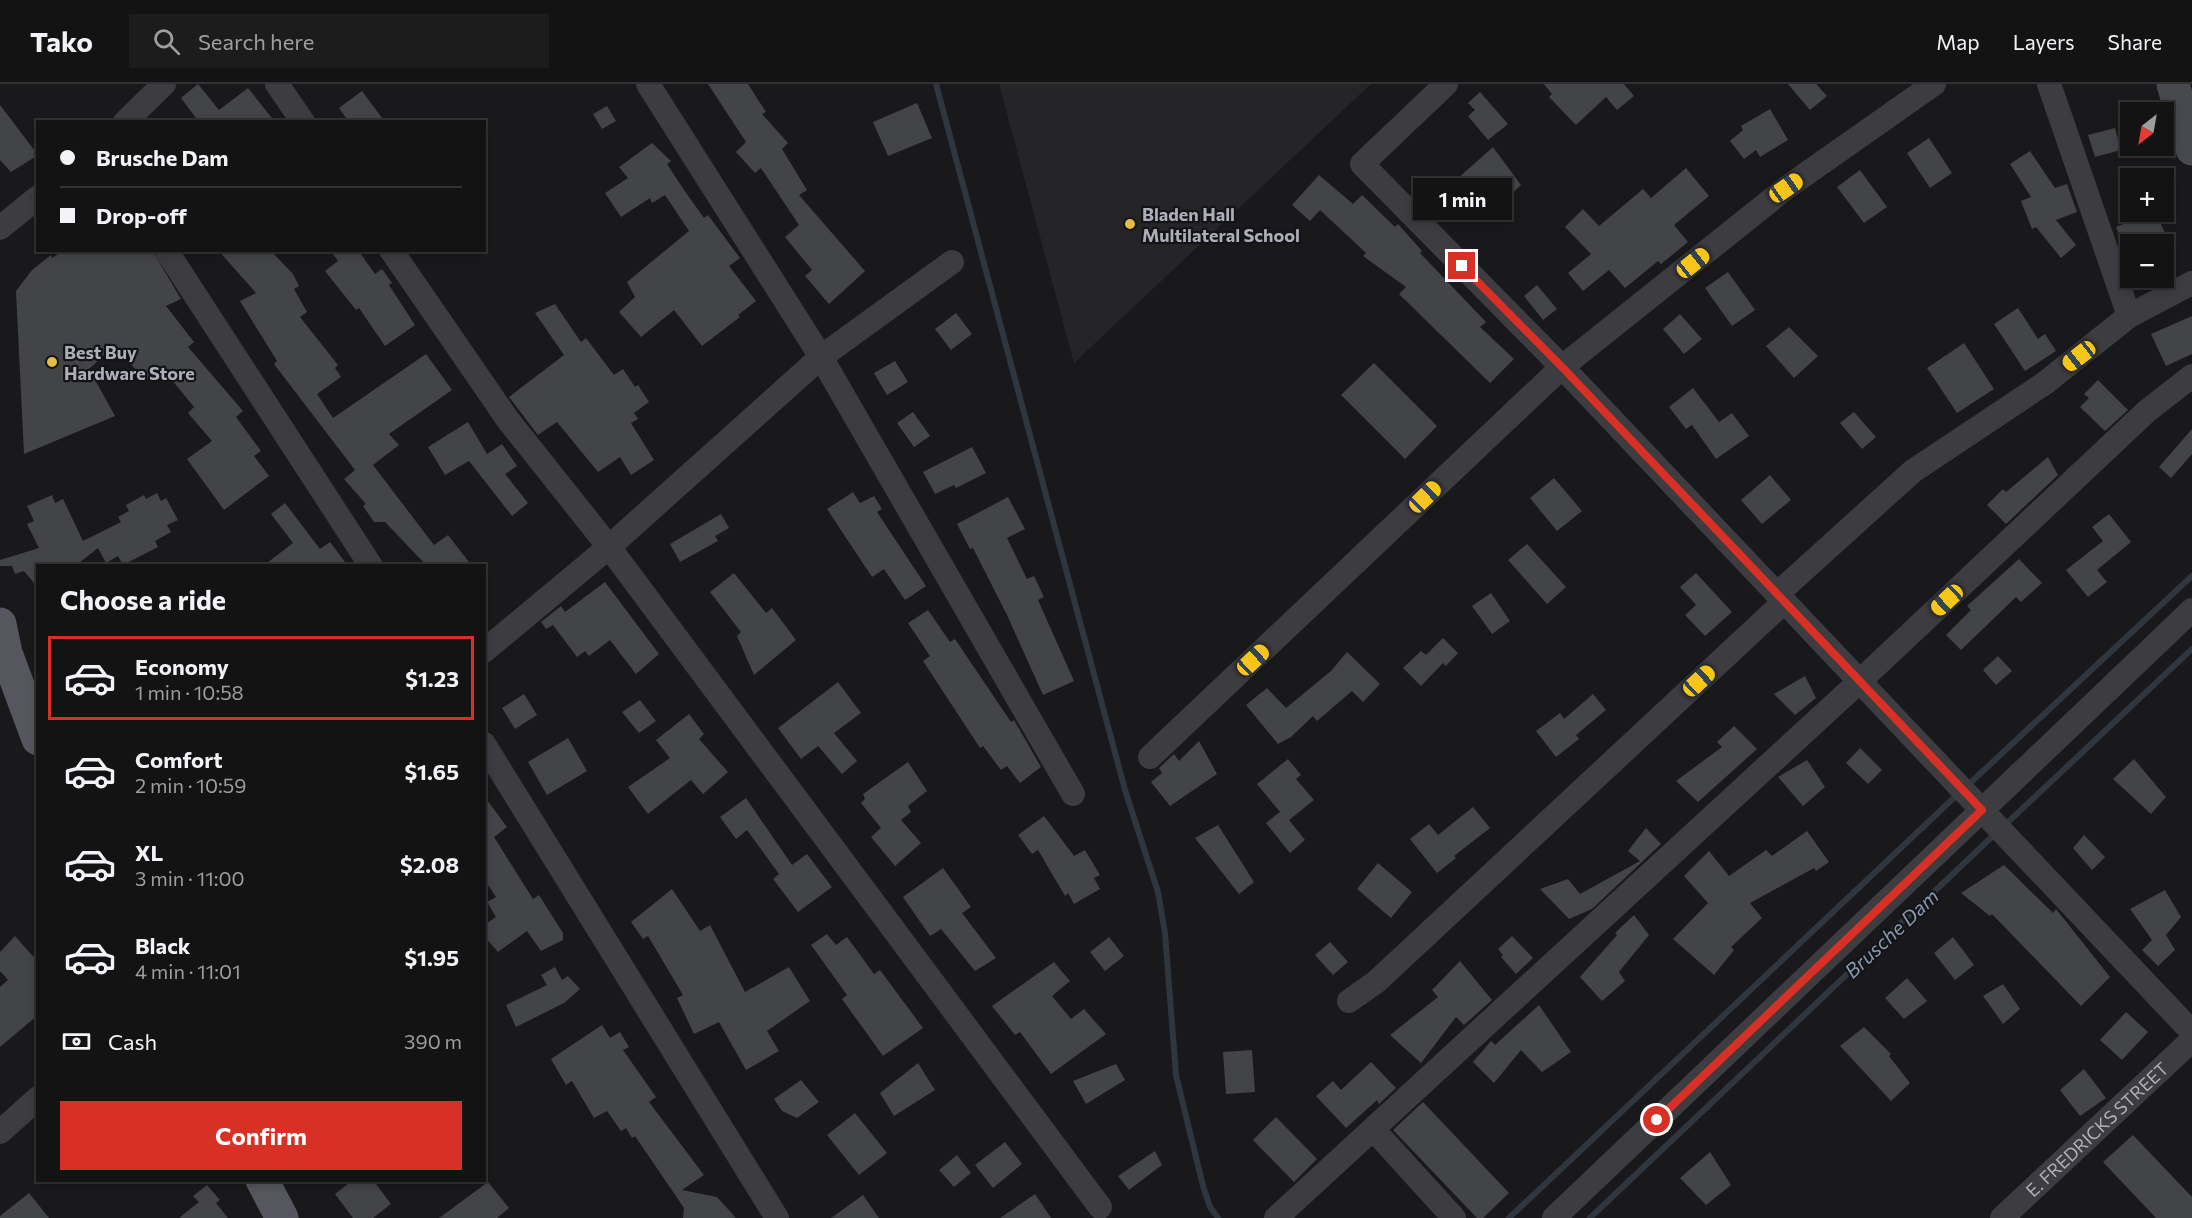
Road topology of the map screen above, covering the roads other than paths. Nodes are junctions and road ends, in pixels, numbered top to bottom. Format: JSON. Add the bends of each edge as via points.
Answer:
{"nodes":[{"id":1,"x":164,"y":84,"type":"edge"},
{"id":2,"x":277,"y":84,"type":"edge"},
{"id":3,"x":648,"y":84,"type":"edge"},
{"id":4,"x":1446,"y":84,"type":"edge"},
{"id":5,"x":1934,"y":84,"type":"edge"},
{"id":6,"x":2049,"y":84,"type":"edge"},
{"id":7,"x":2173,"y":84,"type":"edge"},
{"id":8,"x":127,"y":120,"type":"edge"},
{"id":9,"x":302,"y":120,"type":"edge"},
{"id":10,"x":2192,"y":150,"type":"edge"},
{"id":11,"x":36,"y":199,"type":"edge"},
{"id":12,"x":0,"y":228,"type":"edge"},
{"id":13,"x":167,"y":252,"type":"edge"},
{"id":14,"x":392,"y":252,"type":"edge"},
{"id":15,"x":952,"y":262,"type":"dead end"},
{"id":16,"x":2192,"y":283,"type":"edge"},
{"id":17,"x":2129,"y":316,"type":"junction"},
{"id":18,"x":821,"y":357,"type":"junction"},
{"id":19,"x":1562,"y":367,"type":"junction"},
{"id":20,"x":2192,"y":376,"type":"edge"},
{"id":21,"x":609,"y":547,"type":"junction"},
{"id":22,"x":369,"y":564,"type":"edge"},
{"id":23,"x":1781,"y":598,"type":"junction"},
{"id":24,"x":2192,"y":610,"type":"edge"},
{"id":25,"x":2,"y":645,"type":"edge"},
{"id":26,"x":486,"y":649,"type":"edge"},
{"id":27,"x":1860,"y":681,"type":"junction"},
{"id":28,"x":36,"y":734,"type":"edge"},
{"id":29,"x":486,"y":747,"type":"edge"},
{"id":30,"x":1150,"y":757,"type":"dead end"},
{"id":31,"x":1073,"y":794,"type":"dead end"},
{"id":32,"x":1982,"y":809,"type":"junction"},
{"id":33,"x":1348,"y":1001,"type":"dead end"},
{"id":34,"x":2192,"y":1032,"type":"edge"},
{"id":35,"x":2192,"y":1040,"type":"edge"},
{"id":36,"x":36,"y":1100,"type":"edge"},
{"id":37,"x":1373,"y":1129,"type":"junction"},
{"id":38,"x":0,"y":1132,"type":"edge"},
{"id":39,"x":263,"y":1182,"type":"edge"},
{"id":40,"x":1100,"y":1208,"type":"dead end"},
{"id":41,"x":282,"y":1218,"type":"edge"},
{"id":42,"x":777,"y":1218,"type":"edge"},
{"id":43,"x":1276,"y":1218,"type":"edge"},
{"id":44,"x":1454,"y":1218,"type":"edge"},
{"id":45,"x":1554,"y":1218,"type":"edge"},
{"id":46,"x":2002,"y":1218,"type":"edge"}],
"edges":[{"from":1,"to":8,"type":"street"},
{"from":2,"to":9,"type":"street"},
{"from":3,"to":18,"type":"street"},
{"from":4,"to":19,"type":"street","via":[[1362,164]]},
{"from":5,"to":19,"type":"street","via":[[1786,188]]},
{"from":6,"to":17,"type":"street"},
{"from":7,"to":10,"type":"main road"},
{"from":11,"to":12,"type":"street"},
{"from":13,"to":22,"type":"street"},
{"from":14,"to":21,"type":"street","via":[[508,420]]},
{"from":15,"to":18,"type":"street"},
{"from":16,"to":17,"type":"street"},
{"from":17,"to":23,"type":"street","via":[[2045,383],[1913,471]]},
{"from":18,"to":21,"type":"street"},
{"from":18,"to":31,"type":"street"},
{"from":19,"to":23,"type":"street"},
{"from":19,"to":30,"type":"street"},
{"from":20,"to":27,"type":"street","via":[[2147,411]]},
{"from":21,"to":26,"type":"street"},
{"from":21,"to":40,"type":"street"},
{"from":23,"to":27,"type":"street"},
{"from":23,"to":33,"type":"street","via":[[1376,982]]},
{"from":24,"to":32,"type":"street"},
{"from":25,"to":28,"type":"main road"},
{"from":27,"to":32,"type":"street"},
{"from":27,"to":37,"type":"street"},
{"from":29,"to":42,"type":"street"},
{"from":32,"to":34,"type":"street"},
{"from":32,"to":45,"type":"street"},
{"from":35,"to":46,"type":"street","name":"E. FREDRICKS STREET"},
{"from":36,"to":38,"type":"street"},
{"from":37,"to":43,"type":"street"},
{"from":37,"to":44,"type":"street"},
{"from":39,"to":41,"type":"main road"}]}
